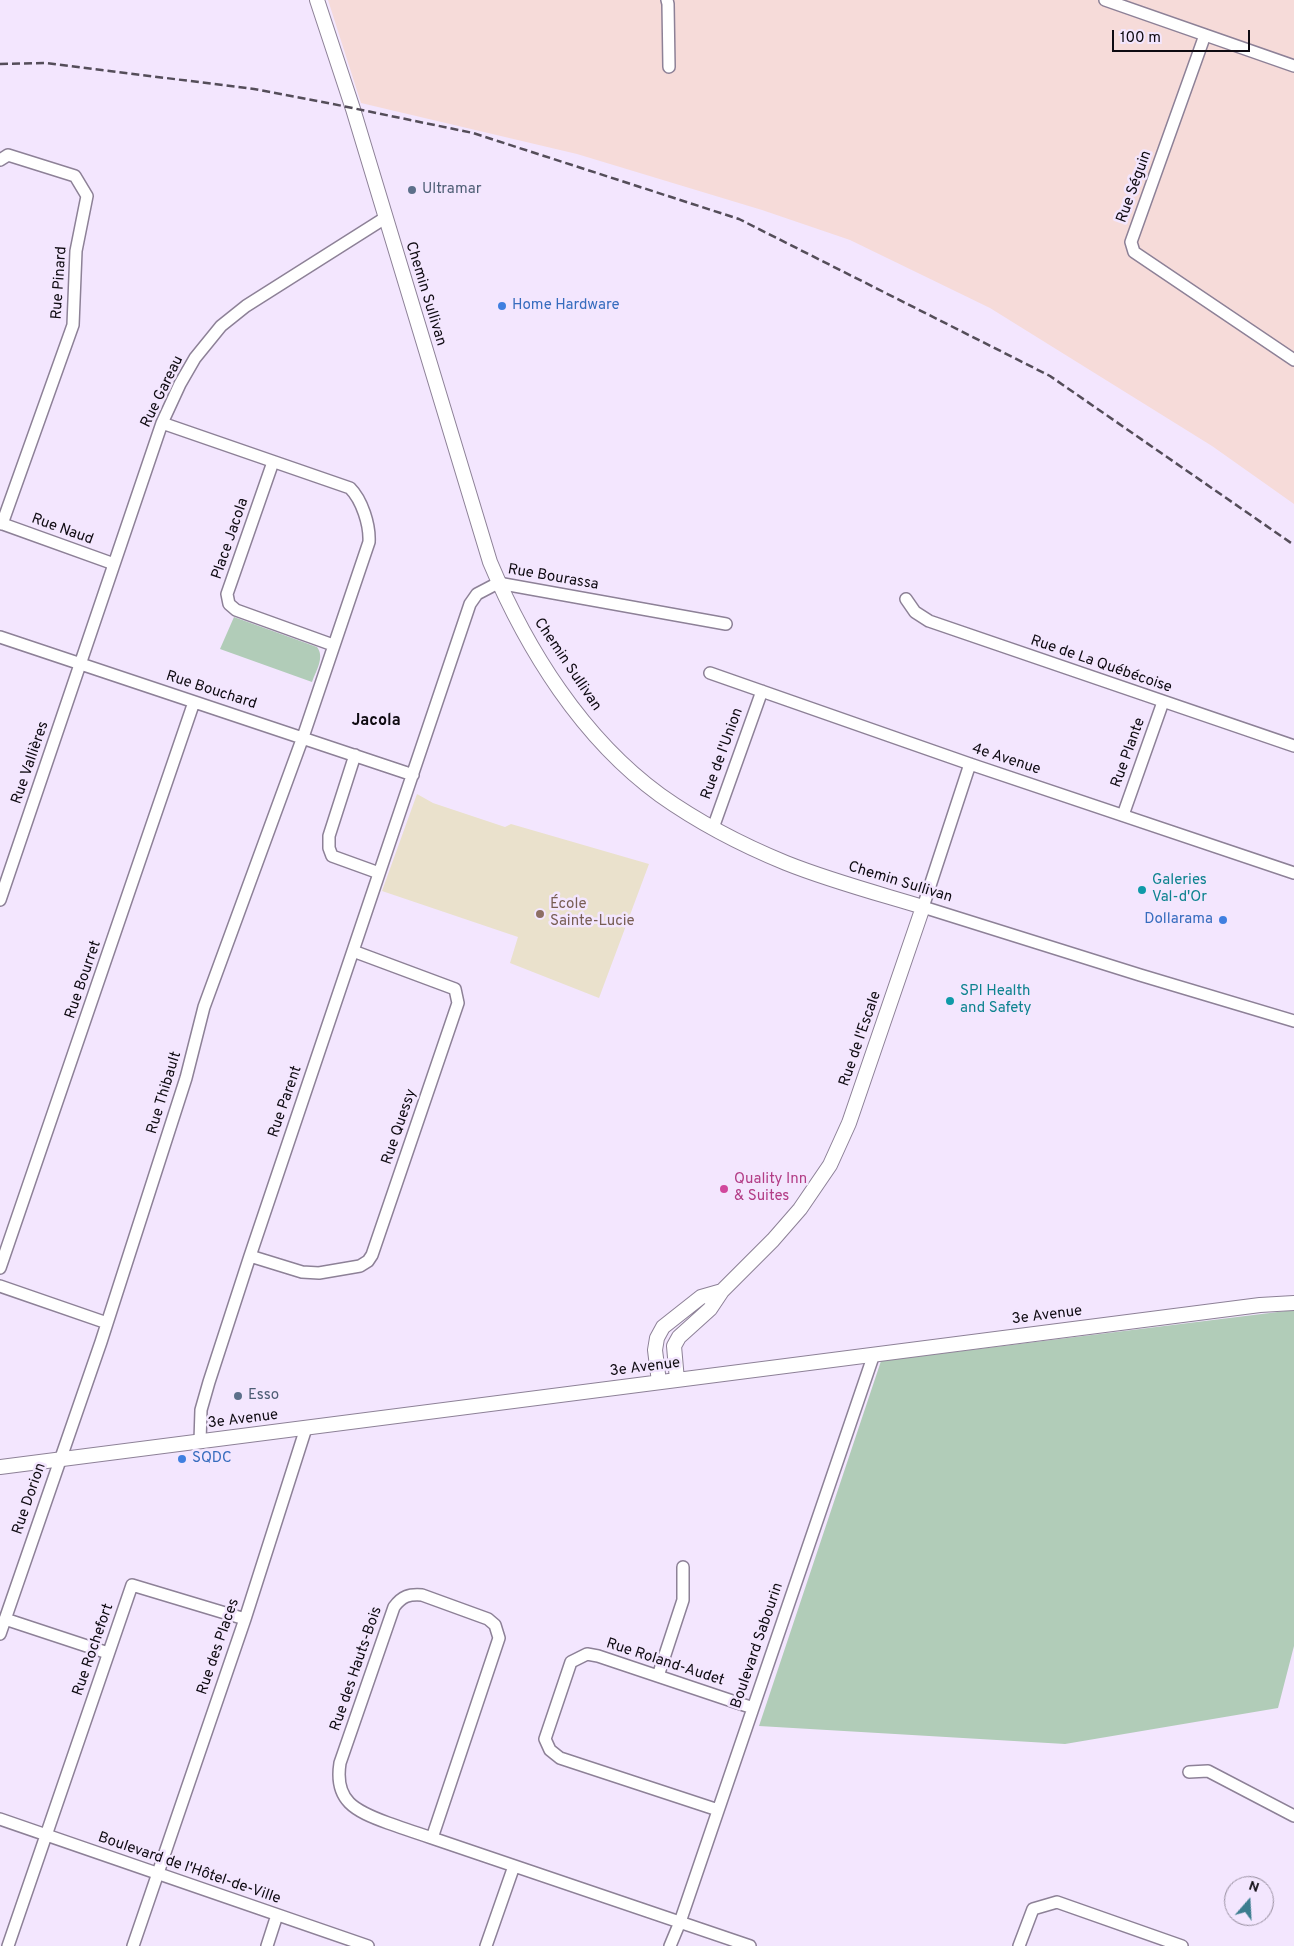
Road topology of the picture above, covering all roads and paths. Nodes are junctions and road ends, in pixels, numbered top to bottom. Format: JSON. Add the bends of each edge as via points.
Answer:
{"nodes":[{"id":1,"x":317,"y":0,"type":"edge"},
{"id":2,"x":666,"y":0,"type":"edge"},
{"id":3,"x":1105,"y":0,"type":"edge"},
{"id":4,"x":1206,"y":35,"type":"junction"},
{"id":5,"x":1294,"y":66,"type":"edge"},
{"id":6,"x":669,"y":67,"type":"dead end"},
{"id":7,"x":0,"y":160,"type":"edge"},
{"id":8,"x":385,"y":218,"type":"junction"},
{"id":9,"x":1294,"y":360,"type":"edge"},
{"id":10,"x":162,"y":423,"type":"junction"},
{"id":11,"x":273,"y":462,"type":"junction"},
{"id":12,"x":1,"y":524,"type":"edge"},
{"id":13,"x":114,"y":564,"type":"junction"},
{"id":14,"x":498,"y":583,"type":"junction"},
{"id":15,"x":906,"y":599,"type":"dead end"},
{"id":16,"x":726,"y":624,"type":"dead end"},
{"id":17,"x":0,"y":637,"type":"edge"},
{"id":18,"x":333,"y":645,"type":"junction"},
{"id":19,"x":81,"y":664,"type":"junction"},
{"id":20,"x":710,"y":673,"type":"dead end"},
{"id":21,"x":762,"y":691,"type":"junction"},
{"id":22,"x":194,"y":702,"type":"junction"},
{"id":23,"x":1163,"y":702,"type":"junction"},
{"id":24,"x":303,"y":737,"type":"junction"},
{"id":25,"x":1294,"y":746,"type":"edge"},
{"id":26,"x":355,"y":755,"type":"junction"},
{"id":27,"x":970,"y":764,"type":"junction"},
{"id":28,"x":413,"y":775,"type":"junction"},
{"id":29,"x":1123,"y":815,"type":"junction"},
{"id":30,"x":713,"y":828,"type":"junction"},
{"id":31,"x":379,"y":873,"type":"junction"},
{"id":32,"x":1294,"y":873,"type":"edge"},
{"id":33,"x":0,"y":900,"type":"edge"},
{"id":34,"x":923,"y":907,"type":"junction"},
{"id":35,"x":353,"y":950,"type":"junction"},
{"id":36,"x":1294,"y":1021,"type":"edge"},
{"id":37,"x":250,"y":1256,"type":"junction"},
{"id":38,"x":0,"y":1268,"type":"edge"},
{"id":39,"x":0,"y":1286,"type":"edge"},
{"id":40,"x":722,"y":1290,"type":"junction"},
{"id":41,"x":1294,"y":1303,"type":"edge"},
{"id":42,"x":107,"y":1322,"type":"junction"},
{"id":43,"x":874,"y":1354,"type":"junction"},
{"id":44,"x":676,"y":1380,"type":"junction"},
{"id":45,"x":659,"y":1382,"type":"junction"},
{"id":46,"x":306,"y":1428,"type":"junction"},
{"id":47,"x":200,"y":1442,"type":"junction"},
{"id":48,"x":60,"y":1460,"type":"junction"},
{"id":49,"x":0,"y":1467,"type":"edge"},
{"id":50,"x":683,"y":1567,"type":"dead end"},
{"id":51,"x":245,"y":1618,"type":"junction"},
{"id":52,"x":5,"y":1619,"type":"junction"},
{"id":53,"x":0,"y":1634,"type":"edge"},
{"id":54,"x":108,"y":1653,"type":"junction"},
{"id":55,"x":658,"y":1676,"type":"junction"},
{"id":56,"x":753,"y":1708,"type":"junction"},
{"id":57,"x":1189,"y":1772,"type":"dead end"},
{"id":58,"x":718,"y":1810,"type":"junction"},
{"id":59,"x":1294,"y":1816,"type":"edge"},
{"id":60,"x":0,"y":1820,"type":"edge"},
{"id":61,"x":47,"y":1836,"type":"junction"},
{"id":62,"x":432,"y":1838,"type":"junction"},
{"id":63,"x":514,"y":1866,"type":"junction"},
{"id":64,"x":158,"y":1873,"type":"junction"},
{"id":65,"x":277,"y":1915,"type":"junction"},
{"id":66,"x":680,"y":1922,"type":"junction"},
{"id":67,"x":8,"y":1946,"type":"edge"},
{"id":68,"x":133,"y":1946,"type":"edge"},
{"id":69,"x":267,"y":1946,"type":"edge"},
{"id":70,"x":368,"y":1946,"type":"edge"},
{"id":71,"x":486,"y":1946,"type":"edge"},
{"id":72,"x":670,"y":1946,"type":"edge"},
{"id":73,"x":750,"y":1946,"type":"edge"},
{"id":74,"x":1019,"y":1946,"type":"edge"},
{"id":75,"x":1182,"y":1946,"type":"edge"}],
"edges":[{"from":1,"to":8,"type":"main road","name":"Chemin Sullivan"},
{"from":2,"to":6,"type":"street"},
{"from":3,"to":4,"type":"street"},
{"from":4,"to":5,"type":"street"},
{"from":4,"to":9,"type":"street","name":"Rue Séguin","via":[[1131,242],[1134,252]]},
{"from":7,"to":12,"type":"street","name":"Rue Pinard","via":[[8,155],[75,176],[87,196],[76,251],[73,325]]},
{"from":8,"to":10,"type":"street","name":"Rue Gareau","via":[[246,306],[221,326],[195,358]]},
{"from":8,"to":14,"type":"main road","name":"Chemin Sullivan"},
{"from":10,"to":11,"type":"street"},
{"from":10,"to":13,"type":"street","name":"Rue Gareau"},
{"from":11,"to":18,"type":"street","via":[[350,488],[357,495],[369,542]]},
{"from":11,"to":18,"type":"street","name":"Place Jacola","via":[[227,594],[229,604],[236,610]]},
{"from":12,"to":13,"type":"street","name":"Rue Naud"},
{"from":13,"to":19,"type":"street","name":"Rue Gareau"},
{"from":14,"to":16,"type":"street","name":"Rue Bourassa"},
{"from":14,"to":28,"type":"street","name":"Rue Bourassa","via":[[477,594],[470,604]]},
{"from":14,"to":30,"type":"main road","name":"Chemin Sullivan","via":[[546,669],[603,744],[659,794]]},
{"from":15,"to":23,"type":"street","name":"Rue de La Québécoise","via":[[915,612],[929,621]]},
{"from":17,"to":19,"type":"street","name":"Rue Bouchard"},
{"from":18,"to":24,"type":"street"},
{"from":19,"to":22,"type":"street","name":"Rue Bouchard"},
{"from":19,"to":33,"type":"street","name":"Rue Vallières"},
{"from":20,"to":21,"type":"street","name":"4e Avenue"},
{"from":21,"to":27,"type":"street","name":"4e Avenue"},
{"from":21,"to":30,"type":"street","name":"Rue de l'Union"},
{"from":22,"to":24,"type":"street","name":"Rue Bouchard"},
{"from":22,"to":38,"type":"street","name":"Rue Bourret"},
{"from":23,"to":25,"type":"street","name":"Rue de La Québécoise"},
{"from":23,"to":29,"type":"street","name":"Rue Plante"},
{"from":24,"to":26,"type":"street","name":"Rue Bouchard"},
{"from":24,"to":42,"type":"street","name":"Rue Thibault","via":[[204,1007],[186,1078]]},
{"from":26,"to":28,"type":"street","name":"Rue Bouchard"},
{"from":26,"to":31,"type":"street","via":[[328,848],[332,856]]},
{"from":27,"to":29,"type":"street","name":"4e Avenue"},
{"from":27,"to":34,"type":"street","name":"Rue de l'Escale"},
{"from":28,"to":31,"type":"street","name":"Rue Parent"},
{"from":29,"to":32,"type":"street","name":"4e Avenue"},
{"from":30,"to":34,"type":"main road","name":"Chemin Sullivan","via":[[786,863]]},
{"from":31,"to":35,"type":"street","name":"Rue Parent"},
{"from":34,"to":36,"type":"street","name":"Chemin Sullivan"},
{"from":34,"to":40,"type":"main road","name":"Rue de l'Escale","via":[[849,1123],[830,1165],[800,1209]]},
{"from":35,"to":37,"type":"street","name":"Rue Parent"},
{"from":35,"to":37,"type":"street","name":"Rue Quessy","via":[[455,989],[458,1003],[368,1261],[360,1266],[318,1273],[302,1272]]},
{"from":37,"to":47,"type":"street","name":"Rue Parent","via":[[201,1410]]},
{"from":39,"to":42,"type":"street"},
{"from":40,"to":44,"type":"main road","name":"Rue de l'Escale","via":[[710,1309],[684,1332],[674,1346]]},
{"from":40,"to":45,"type":"main road","name":"Rue de l'Escale","via":[[701,1297],[663,1327],[655,1350]]},
{"from":41,"to":43,"type":"main road","name":"3e Avenue"},
{"from":42,"to":48,"type":"street","name":"Rue Thibault"},
{"from":43,"to":44,"type":"main road","name":"3e Avenue"},
{"from":43,"to":56,"type":"street","name":"Boulevard Sabourin"},
{"from":44,"to":45,"type":"main road","name":"3e Avenue"},
{"from":45,"to":46,"type":"main road","name":"3e Avenue"},
{"from":46,"to":47,"type":"main road","name":"3e Avenue"},
{"from":46,"to":51,"type":"street","name":"Rue des Places"},
{"from":47,"to":48,"type":"main road","name":"3e Avenue"},
{"from":48,"to":49,"type":"main road","name":"3e Avenue"},
{"from":48,"to":52,"type":"street","name":"Rue Dorion"},
{"from":50,"to":55,"type":"street","via":[[683,1600]]},
{"from":51,"to":54,"type":"street","name":"Rue Rochefort","via":[[132,1585]]},
{"from":51,"to":64,"type":"street","name":"Rue des Places"},
{"from":52,"to":53,"type":"street","name":"Rue Dorion"},
{"from":52,"to":54,"type":"street"},
{"from":54,"to":61,"type":"street","name":"Rue Rochefort"},
{"from":55,"to":56,"type":"street","name":"Rue Roland-Audet"},
{"from":55,"to":58,"type":"street","name":"Rue Roland-Audet","via":[[598,1656],[588,1654],[579,1657],[571,1662],[545,1740],[550,1750],[560,1758]]},
{"from":56,"to":58,"type":"street","name":"Boulevard Sabourin"},
{"from":57,"to":59,"type":"street","via":[[1208,1771]]},
{"from":58,"to":66,"type":"street","name":"Boulevard Sabourin"},
{"from":60,"to":61,"type":"street","name":"Boulevard de l'Hôtel-de-Ville"},
{"from":61,"to":64,"type":"street","name":"Boulevard de l'Hôtel-de-Ville"},
{"from":61,"to":67,"type":"street","name":"Rue Rochefort"},
{"from":62,"to":62,"type":"street","name":"Rue des Hauts-Bois","via":[[498,1638],[495,1625],[488,1619],[422,1595],[412,1595],[405,1596],[394,1607],[338,1776],[343,1796],[356,1809]]},
{"from":62,"to":63,"type":"street","name":"Rue des Hauts-Bois"},
{"from":63,"to":66,"type":"street","name":"Rue des Hauts-Bois"},
{"from":63,"to":71,"type":"street"},
{"from":64,"to":65,"type":"street","name":"Boulevard de l'Hôtel-de-Ville"},
{"from":64,"to":68,"type":"street","name":"Rue des Places"},
{"from":65,"to":69,"type":"street"},
{"from":65,"to":70,"type":"street","name":"Boulevard de l'Hôtel-de-Ville"},
{"from":66,"to":72,"type":"street","name":"Boulevard Sabourin"},
{"from":66,"to":73,"type":"street","name":"Rue des Hauts-Bois"},
{"from":74,"to":75,"type":"street","via":[[1033,1909],[1057,1902]]}]}
